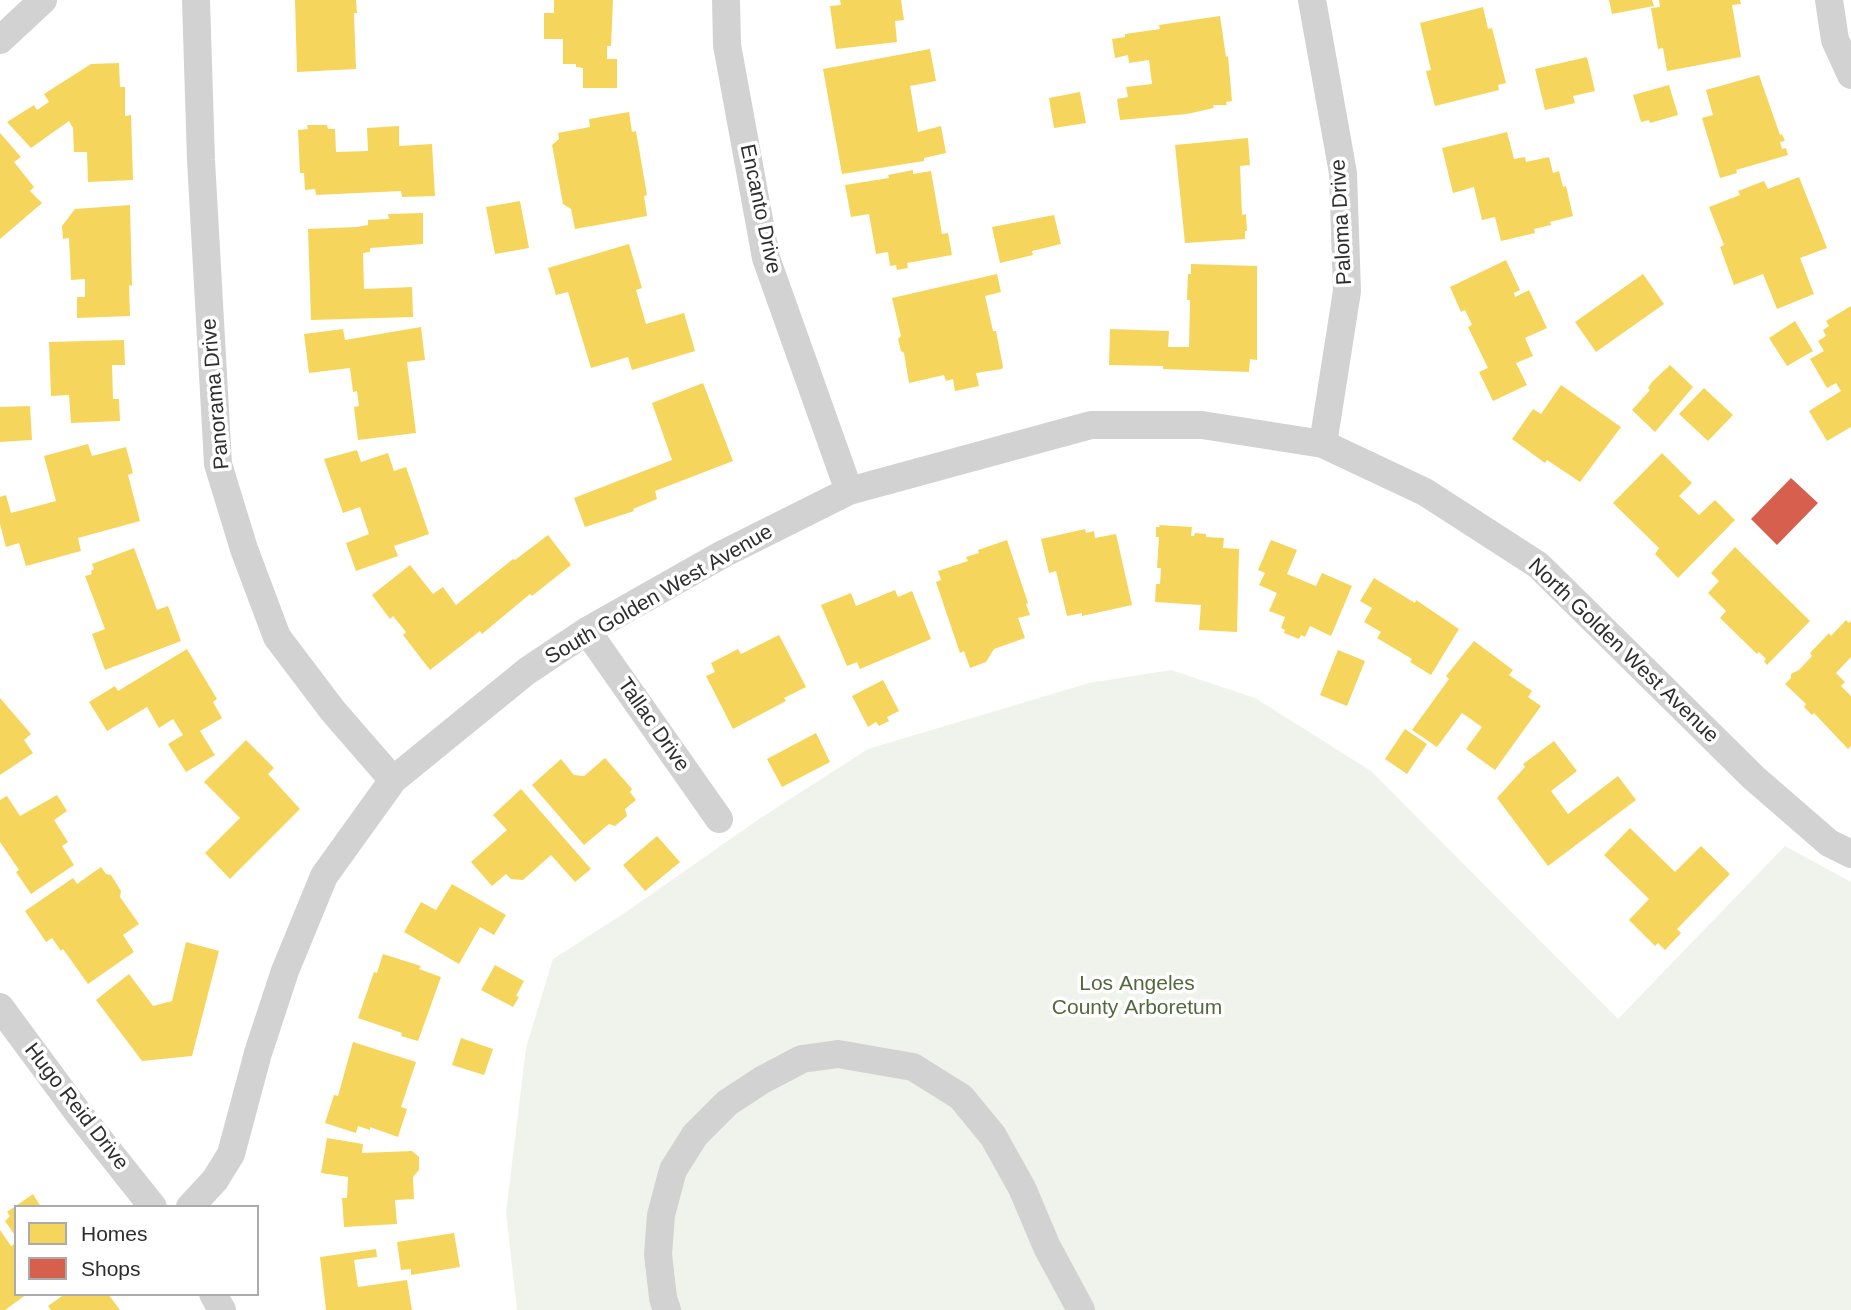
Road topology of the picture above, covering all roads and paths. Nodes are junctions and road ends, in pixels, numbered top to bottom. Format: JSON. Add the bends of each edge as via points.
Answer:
{"nodes":[{"id":1,"x":43,"y":0,"type":"edge"},
{"id":2,"x":196,"y":0,"type":"edge"},
{"id":3,"x":726,"y":0,"type":"edge"},
{"id":4,"x":1312,"y":0,"type":"edge"},
{"id":5,"x":1829,"y":0,"type":"edge"},
{"id":6,"x":0,"y":40,"type":"edge"},
{"id":7,"x":1851,"y":75,"type":"edge"},
{"id":8,"x":1323,"y":444,"type":"junction"},
{"id":9,"x":849,"y":491,"type":"junction"},
{"id":10,"x":587,"y":631,"type":"junction"},
{"id":11,"x":393,"y":780,"type":"junction"},
{"id":12,"x":719,"y":819,"type":"dead end"},
{"id":13,"x":1851,"y":854,"type":"edge"},
{"id":14,"x":0,"y":1007,"type":"edge"},
{"id":15,"x":151,"y":1205,"type":"edge"},
{"id":16,"x":192,"y":1205,"type":"edge"},
{"id":17,"x":667,"y":1310,"type":"edge"},
{"id":18,"x":1081,"y":1310,"type":"edge"}],
"edges":[{"from":1,"to":6,"type":"street"},
{"from":2,"to":11,"type":"street","name":"Panorama Drive","via":[[218,464],[277,637]]},
{"from":3,"to":9,"type":"street","name":"Encanto Drive","via":[[727,45],[766,258]]},
{"from":4,"to":8,"type":"street","name":"Paloma Drive","via":[[1343,173],[1346,290]]},
{"from":5,"to":7,"type":"street","via":[[1835,40]]},
{"from":8,"to":9,"type":"street","name":"North Golden West Avenue","via":[[1202,425],[1091,425]]},
{"from":8,"to":13,"type":"street","name":"North Golden West Avenue","via":[[1426,492],[1538,565],[1754,778],[1829,843]]},
{"from":9,"to":10,"type":"street","name":"South Golden West Avenue","via":[[723,554]]},
{"from":10,"to":11,"type":"street","name":"South Golden West Avenue","via":[[527,671]]},
{"from":10,"to":12,"type":"street","name":"Tallac Drive"},
{"from":11,"to":16,"type":"street","name":"South Golden West Avenue","via":[[324,876],[285,971],[231,1154]]},
{"from":14,"to":15,"type":"street","name":"Hugo Reid Drive"},
{"from":17,"to":18,"type":"street","via":[[658,1254],[660,1215],[673,1170],[695,1135],[727,1103],[762,1080],[802,1059],[838,1054],[913,1067],[961,1097],[993,1136]]}]}
